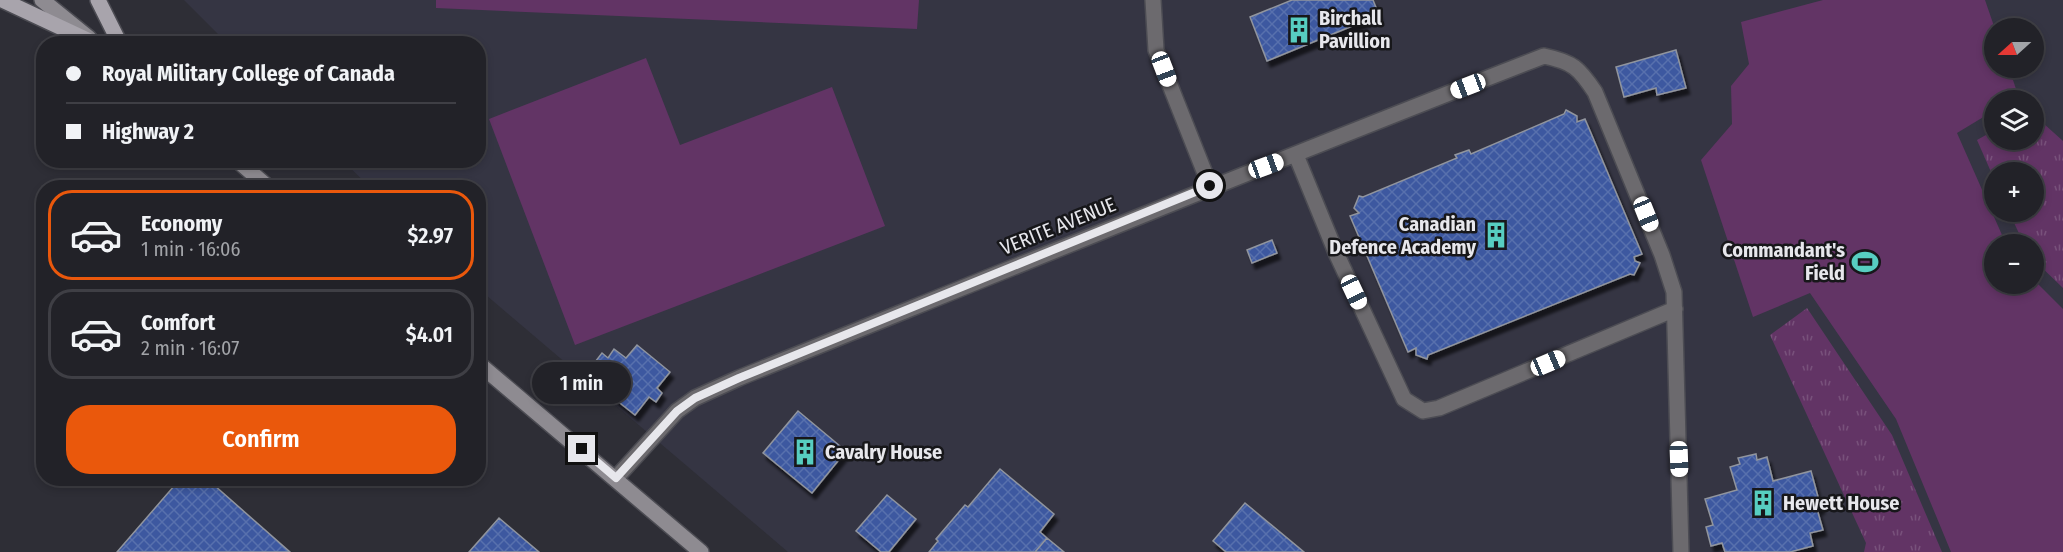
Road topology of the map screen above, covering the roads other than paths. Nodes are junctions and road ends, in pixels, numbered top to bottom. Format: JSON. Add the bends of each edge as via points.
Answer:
{"nodes":[{"id":1,"x":2,"y":0,"type":"edge"},
{"id":2,"x":42,"y":0,"type":"edge"},
{"id":3,"x":98,"y":0,"type":"edge"},
{"id":4,"x":1153,"y":0,"type":"edge"},
{"id":5,"x":79,"y":36,"type":"edge"},
{"id":6,"x":86,"y":36,"type":"edge"},
{"id":7,"x":116,"y":36,"type":"edge"},
{"id":8,"x":1296,"y":155,"type":"junction"},
{"id":9,"x":246,"y":168,"type":"edge"},
{"id":10,"x":261,"y":180,"type":"edge"},
{"id":11,"x":1210,"y":186,"type":"junction"},
{"id":12,"x":1675,"y":309,"type":"junction"},
{"id":13,"x":486,"y":370,"type":"edge"},
{"id":14,"x":616,"y":478,"type":"junction"},
{"id":15,"x":701,"y":552,"type":"edge"},
{"id":16,"x":1681,"y":552,"type":"edge"}],
"edges":[{"from":1,"to":5,"type":"main road"},
{"from":2,"to":6,"type":"main road"},
{"from":3,"to":7,"type":"main road"},
{"from":4,"to":11,"type":"street","via":[[1156,50]]},
{"from":8,"to":11,"type":"street","name":"VERITE AVENUE"},
{"from":8,"to":12,"type":"street","via":[[1404,399],[1423,411],[1439,408]]},
{"from":8,"to":12,"type":"street","name":"VERITE AVENUE","via":[[1544,57],[1564,60],[1583,73],[1595,92],[1662,255],[1674,292]]},
{"from":9,"to":10,"type":"main road"},
{"from":11,"to":14,"type":"street","name":"VERITE AVENUE","via":[[695,398],[672,416]]},
{"from":12,"to":16,"type":"street"},
{"from":13,"to":14,"type":"main road"},
{"from":14,"to":15,"type":"main road"}]}
